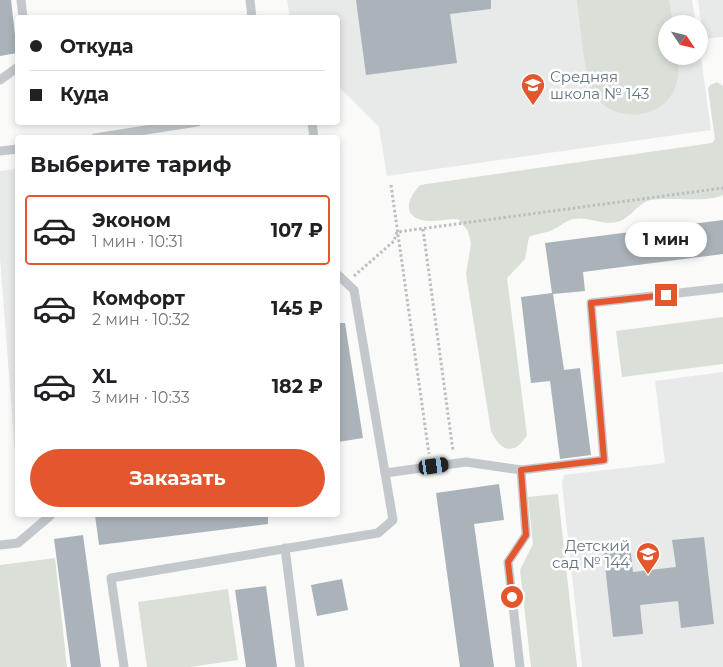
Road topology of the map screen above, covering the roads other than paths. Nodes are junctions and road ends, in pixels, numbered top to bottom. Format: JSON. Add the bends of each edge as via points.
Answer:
{"nodes":[{"id":1,"x":21,"y":0,"type":"edge"},
{"id":2,"x":250,"y":0,"type":"edge"},
{"id":3,"x":23,"y":15,"type":"edge"},
{"id":4,"x":252,"y":15,"type":"edge"},
{"id":5,"x":15,"y":69,"type":"edge"},
{"id":6,"x":0,"y":80,"type":"edge"},
{"id":7,"x":178,"y":125,"type":"edge"},
{"id":8,"x":114,"y":135,"type":"edge"},
{"id":9,"x":15,"y":150,"type":"edge"},
{"id":10,"x":0,"y":152,"type":"edge"},
{"id":11,"x":340,"y":277,"type":"edge"},
{"id":12,"x":723,"y":288,"type":"edge"},
{"id":13,"x":521,"y":470,"type":"junction"},
{"id":14,"x":385,"y":473,"type":"junction"},
{"id":15,"x":50,"y":517,"type":"edge"},
{"id":16,"x":0,"y":545,"type":"edge"},
{"id":17,"x":285,"y":548,"type":"junction"},
{"id":18,"x":124,"y":667,"type":"edge"},
{"id":19,"x":300,"y":667,"type":"edge"},
{"id":20,"x":520,"y":667,"type":"edge"}],
"edges":[{"from":1,"to":3,"type":"lane"},
{"from":2,"to":4,"type":"lane"},
{"from":5,"to":6,"type":"lane"},
{"from":7,"to":8,"type":"lane"},
{"from":9,"to":10,"type":"lane"},
{"from":11,"to":14,"type":"lane","via":[[354,290]]},
{"from":12,"to":13,"type":"lane","via":[[591,303],[604,460]]},
{"from":13,"to":14,"type":"lane","via":[[466,462]]},
{"from":13,"to":20,"type":"lane","via":[[526,535],[508,562]]},
{"from":14,"to":17,"type":"lane","via":[[393,520],[378,533]]},
{"from":15,"to":16,"type":"lane","via":[[18,543]]},
{"from":17,"to":18,"type":"lane","via":[[111,578]]},
{"from":17,"to":19,"type":"lane"}]}
